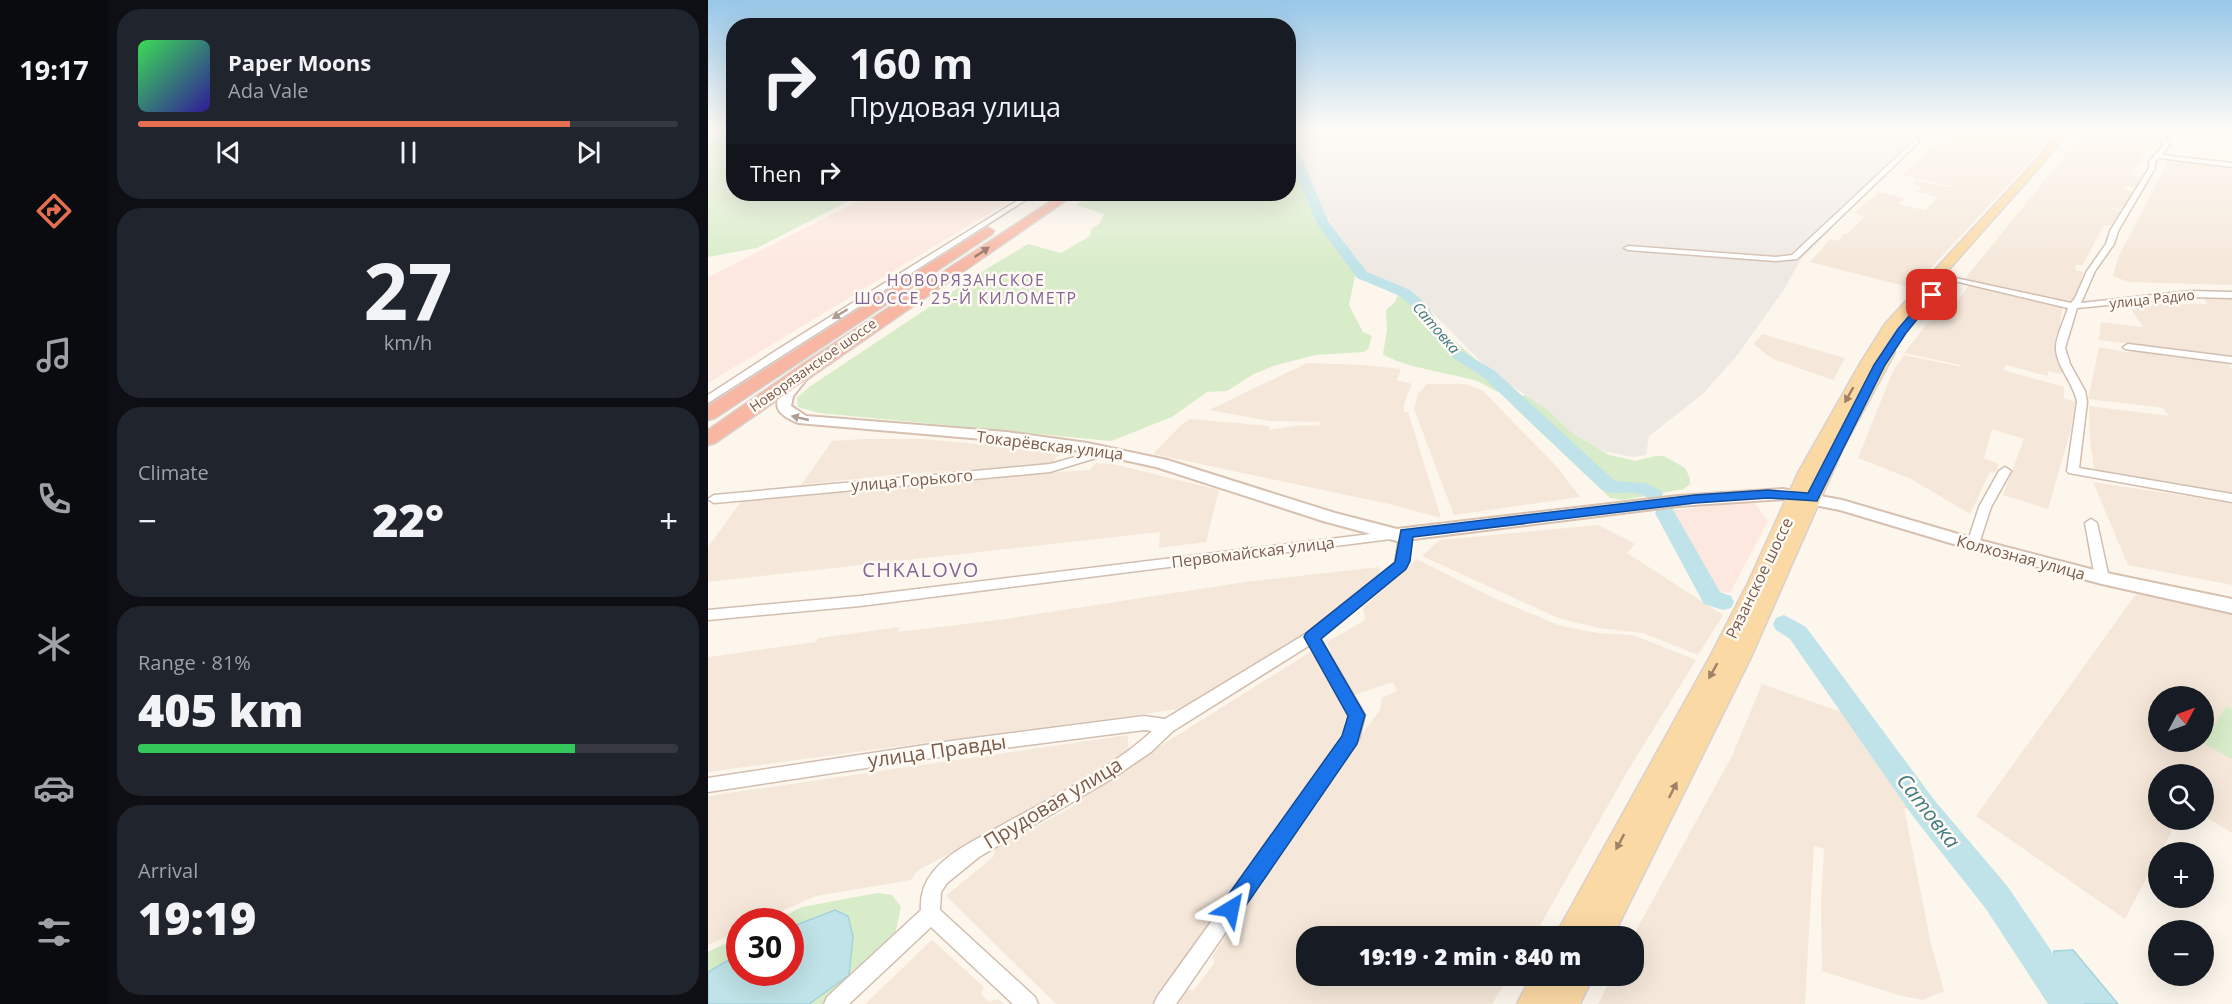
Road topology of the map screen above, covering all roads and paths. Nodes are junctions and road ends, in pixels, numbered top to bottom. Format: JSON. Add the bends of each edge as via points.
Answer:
{"nodes":[{"id":1,"x":1879,"y":176,"type":"edge"},
{"id":2,"x":2027,"y":176,"type":"edge"},
{"id":3,"x":2035,"y":176,"type":"edge"},
{"id":4,"x":2147,"y":176,"type":"edge"},
{"id":5,"x":1021,"y":201,"type":"edge"},
{"id":6,"x":1035,"y":201,"type":"edge"},
{"id":7,"x":1059,"y":201,"type":"edge"},
{"id":8,"x":1628,"y":248,"type":"dead end"},
{"id":9,"x":1946,"y":278,"type":"junction"},
{"id":10,"x":2232,"y":295,"type":"edge"},
{"id":11,"x":2073,"y":306,"type":"junction"},
{"id":12,"x":2128,"y":347,"type":"dead end"},
{"id":13,"x":2231,"y":361,"type":"edge"},
{"id":14,"x":809,"y":368,"type":"junction"},
{"id":15,"x":708,"y":400,"type":"edge"},
{"id":16,"x":708,"y":414,"type":"edge"},
{"id":17,"x":708,"y":439,"type":"edge"},
{"id":18,"x":1108,"y":451,"type":"junction"},
{"id":19,"x":2005,"y":471,"type":"dead end"},
{"id":20,"x":1805,"y":497,"type":"junction"},
{"id":21,"x":2232,"y":498,"type":"edge"},
{"id":22,"x":714,"y":499,"type":"dead end"},
{"id":23,"x":2091,"y":523,"type":"dead end"},
{"id":24,"x":1401,"y":534,"type":"junction"},
{"id":25,"x":1973,"y":544,"type":"junction"},
{"id":26,"x":2102,"y":578,"type":"junction"},
{"id":27,"x":2232,"y":606,"type":"edge"},
{"id":28,"x":708,"y":615,"type":"edge"},
{"id":29,"x":1312,"y":637,"type":"junction"},
{"id":30,"x":1167,"y":726,"type":"junction"},
{"id":31,"x":708,"y":785,"type":"edge"},
{"id":32,"x":931,"y":914,"type":"junction"},
{"id":33,"x":1574,"y":926,"type":"edge"},
{"id":34,"x":1603,"y":926,"type":"edge"},
{"id":35,"x":1542,"y":986,"type":"edge"},
{"id":36,"x":1573,"y":986,"type":"edge"},
{"id":37,"x":834,"y":1004,"type":"edge"},
{"id":38,"x":1028,"y":1004,"type":"edge"},
{"id":39,"x":1164,"y":1004,"type":"edge"},
{"id":40,"x":1532,"y":1004,"type":"edge"},
{"id":41,"x":1564,"y":1004,"type":"edge"}],
"edges":[{"from":1,"to":8,"type":"street","via":[[1794,257]]},
{"from":2,"to":20,"type":"main road","name":"Рязанское шоссе","one_way":true,"via":[[1890,327],[1807,473]]},
{"from":3,"to":9,"type":"main road","name":"Рязанское шоссе"},
{"from":4,"to":11,"type":"street"},
{"from":5,"to":15,"type":"street","one_way":true},
{"from":6,"to":16,"type":"highway","name":"Новорязанское шоссе"},
{"from":14,"to":7,"type":"highway","name":"Новорязанское шоссе","one_way":true},
{"from":9,"to":11,"type":"street","name":"улица Радио"},
{"from":9,"to":20,"type":"main road","name":"Рязанское шоссе","via":[[1902,331],[1880,365]]},
{"from":10,"to":11,"type":"street","name":"улица Радио","via":[[2190,294]]},
{"from":11,"to":21,"type":"street","via":[[2060,348],[2082,402],[2073,471]]},
{"from":12,"to":13,"type":"street"},
{"from":14,"to":17,"type":"highway","name":"Новорязанское шоссе"},
{"from":18,"to":14,"type":"main road","name":"Токарёвская улица","one_way":true,"via":[[1044,441],[803,420],[784,412],[782,406]]},
{"from":18,"to":22,"type":"street","name":"улица Горького","via":[[1050,468]]},
{"from":18,"to":24,"type":"main road","name":"Токарёвская улица","via":[[1223,480],[1356,525]]},
{"from":19,"to":25,"type":"street","via":[[1985,507]]},
{"from":20,"to":24,"type":"main road","name":"Первомайская улица","via":[[1768,494],[1678,501]]},
{"from":20,"to":25,"type":"main road","name":"Колхозная улица"},
{"from":20,"to":33,"type":"main road","name":"Рязанское шоссе","one_way":true},
{"from":34,"to":20,"type":"main road","name":"Рязанское шоссе","one_way":true,"via":[[1736,667]]},
{"from":23,"to":26,"type":"street"},
{"from":24,"to":28,"type":"street","name":"Первомайская улица","via":[[860,601]]},
{"from":24,"to":29,"type":"street","name":"Прудовая улица","via":[[1400,566]]},
{"from":25,"to":26,"type":"main road","name":"Колхозная улица"},
{"from":26,"to":27,"type":"main road","name":"Колхозная улица"},
{"from":29,"to":30,"type":"street","name":"Прудовая улица"},
{"from":29,"to":39,"type":"street","via":[[1357,715],[1351,739]]},
{"from":30,"to":31,"type":"street","name":"улица Правды","via":[[1144,723]]},
{"from":30,"to":32,"type":"street","name":"Прудовая улица","via":[[1107,773],[954,865],[936,880],[928,898]]},
{"from":32,"to":37,"type":"street"},
{"from":32,"to":38,"type":"street"},
{"from":35,"to":40,"type":"main road"},
{"from":36,"to":41,"type":"main road"}]}
